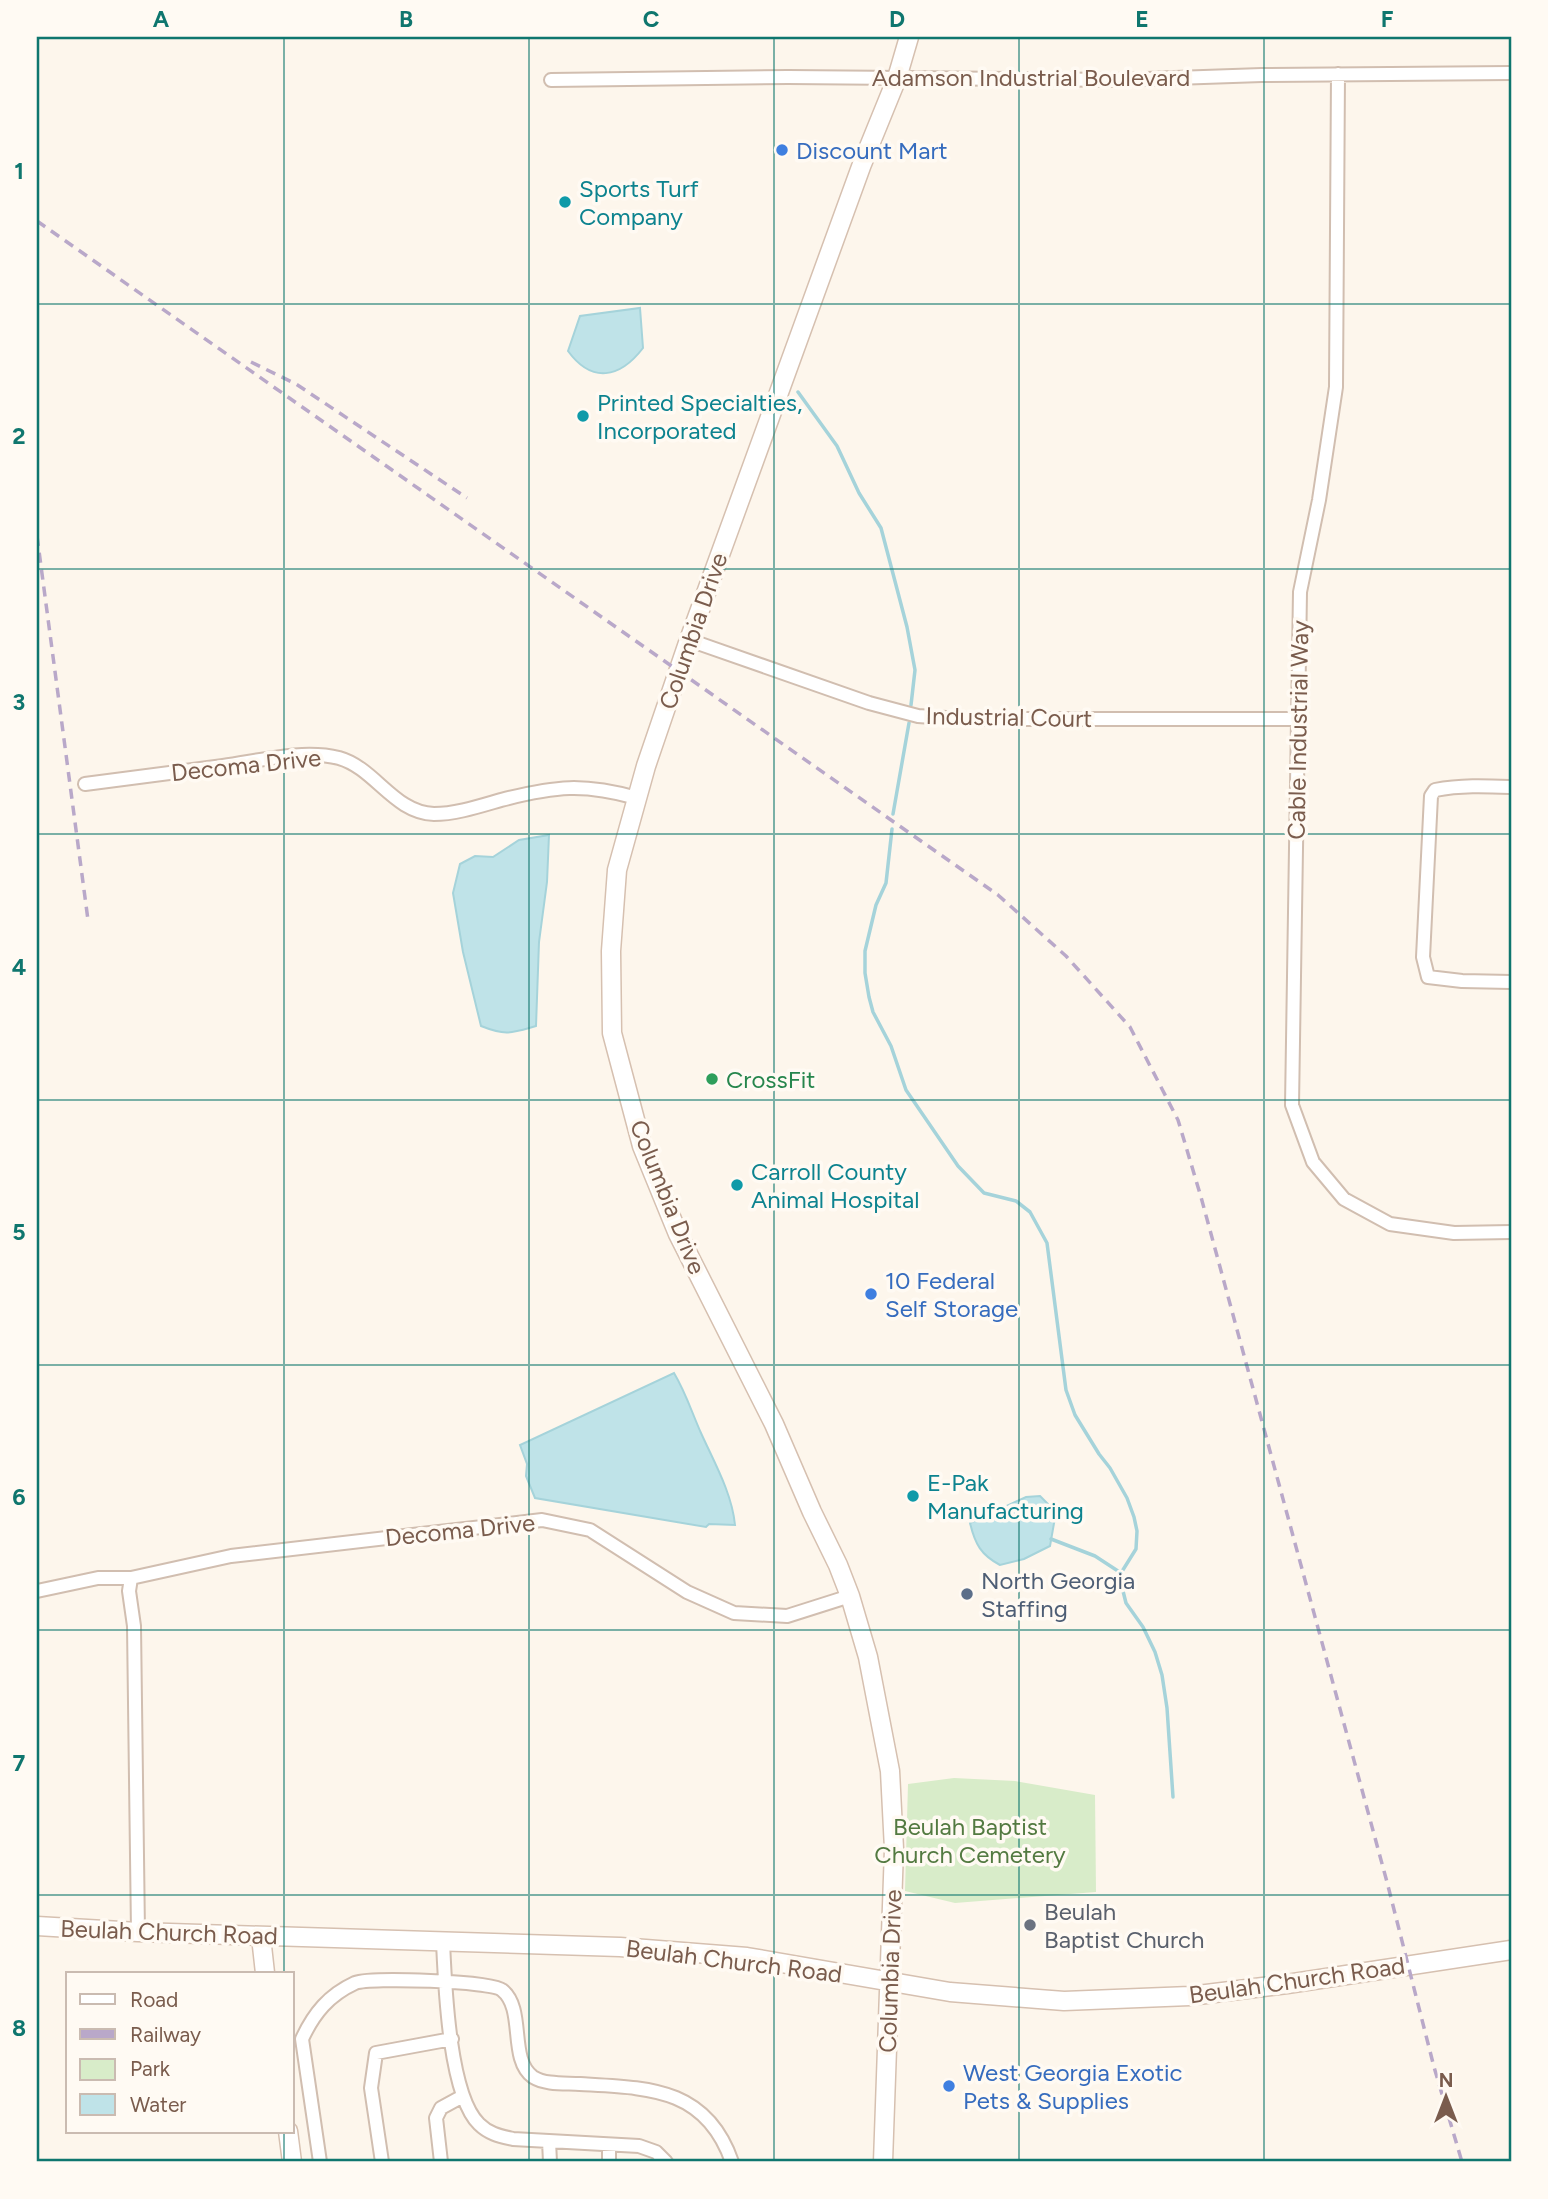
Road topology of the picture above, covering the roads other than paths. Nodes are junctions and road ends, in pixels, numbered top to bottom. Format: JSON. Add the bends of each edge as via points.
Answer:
{"nodes":[{"id":1,"x":909,"y":37,"type":"edge"},
{"id":2,"x":1511,"y":73,"type":"edge"},
{"id":3,"x":1338,"y":74,"type":"junction"},
{"id":4,"x":897,"y":78,"type":"junction"},
{"id":5,"x":551,"y":80,"type":"dead end"},
{"id":6,"x":689,"y":640,"type":"junction"},
{"id":7,"x":1298,"y":719,"type":"junction"},
{"id":8,"x":85,"y":784,"type":"dead end"},
{"id":9,"x":1511,"y":787,"type":"edge"},
{"id":10,"x":637,"y":799,"type":"junction"},
{"id":11,"x":1511,"y":982,"type":"edge"},
{"id":12,"x":1511,"y":1232,"type":"edge"},
{"id":13,"x":131,"y":1578,"type":"junction"},
{"id":14,"x":37,"y":1591,"type":"edge"},
{"id":15,"x":850,"y":1595,"type":"junction"},
{"id":16,"x":37,"y":1926,"type":"edge"},
{"id":17,"x":138,"y":1932,"type":"junction"},
{"id":18,"x":261,"y":1937,"type":"junction"},
{"id":19,"x":443,"y":1942,"type":"junction"},
{"id":20,"x":1511,"y":1950,"type":"edge"},
{"id":21,"x":265,"y":1972,"type":"edge"},
{"id":22,"x":445,"y":1982,"type":"junction"},
{"id":23,"x":890,"y":1982,"type":"junction"},
{"id":24,"x":452,"y":2039,"type":"junction"},
{"id":25,"x":463,"y":2096,"type":"junction"},
{"id":26,"x":288,"y":2132,"type":"edge"},
{"id":27,"x":549,"y":2141,"type":"junction"},
{"id":28,"x":609,"y":2145,"type":"junction"},
{"id":29,"x":292,"y":2162,"type":"edge"},
{"id":30,"x":320,"y":2162,"type":"edge"},
{"id":31,"x":382,"y":2162,"type":"edge"},
{"id":32,"x":441,"y":2162,"type":"edge"},
{"id":33,"x":550,"y":2162,"type":"edge"},
{"id":34,"x":609,"y":2162,"type":"edge"},
{"id":35,"x":666,"y":2162,"type":"edge"},
{"id":36,"x":732,"y":2162,"type":"edge"},
{"id":37,"x":883,"y":2162,"type":"edge"}],
"edges":[{"from":1,"to":4,"type":"main road","name":"Columbia Drive"},
{"from":2,"to":3,"type":"street","name":"Adamson Industrial Boulevard"},
{"from":3,"to":4,"type":"street","name":"Adamson Industrial Boulevard","via":[[1116,80]]},
{"from":3,"to":7,"type":"street","name":"Cable Industrial Way","via":[[1336,387],[1300,592]]},
{"from":4,"to":5,"type":"street","name":"Adamson Industrial Boulevard"},
{"from":4,"to":6,"type":"main road","name":"Columbia Drive"},
{"from":6,"to":7,"type":"street","name":"Industrial Court","via":[[918,716]]},
{"from":6,"to":10,"type":"main road","name":"Columbia Drive"},
{"from":7,"to":12,"type":"street","name":"Cable Industrial Way","via":[[1292,1105],[1313,1162],[1344,1199],[1390,1224],[1454,1233]]},
{"from":8,"to":10,"type":"street","name":"Decoma Drive","via":[[321,754],[342,759],[412,809],[433,814],[583,786]]},
{"from":9,"to":11,"type":"street","via":[[1450,787],[1431,796],[1423,925],[1428,978]]},
{"from":10,"to":15,"type":"main road","name":"Columbia Drive","via":[[617,870],[611,951],[615,1046],[642,1146],[678,1234],[774,1424]]},
{"from":13,"to":14,"type":"street","name":"Decoma Drive","via":[[99,1578]]},
{"from":13,"to":15,"type":"street","name":"Decoma Drive","via":[[231,1556],[542,1520],[590,1530],[687,1592],[734,1613],[787,1616]]},
{"from":13,"to":17,"type":"street"},
{"from":15,"to":23,"type":"main road","name":"Columbia Drive","via":[[890,1771],[894,1849]]},
{"from":16,"to":17,"type":"main road","name":"Beulah Church Road"},
{"from":17,"to":18,"type":"main road","name":"Beulah Church Road"},
{"from":18,"to":19,"type":"main road","name":"Beulah Church Road"},
{"from":18,"to":21,"type":"main road"},
{"from":19,"to":22,"type":"street"},
{"from":19,"to":23,"type":"main road","name":"Beulah Church Road","via":[[620,1947],[747,1957]]},
{"from":20,"to":23,"type":"main road","name":"Beulah Church Road","via":[[1287,1984],[1156,1998],[1008,1998]]},
{"from":22,"to":24,"type":"street"},
{"from":22,"to":30,"type":"street","via":[[358,1982],[329,1998],[311,2020],[302,2039]]},
{"from":22,"to":36,"type":"street","via":[[500,1987],[511,1999],[524,2067],[533,2077],[656,2092],[685,2101],[713,2127]]},
{"from":23,"to":37,"type":"main road","name":"Columbia Drive"},
{"from":24,"to":25,"type":"street"},
{"from":24,"to":31,"type":"street","via":[[376,2053],[371,2088]]},
{"from":25,"to":27,"type":"street","via":[[479,2124],[495,2135]]},
{"from":25,"to":32,"type":"street","via":[[441,2108],[436,2118]]},
{"from":26,"to":29,"type":"main road"},
{"from":27,"to":28,"type":"street"},
{"from":27,"to":33,"type":"street"},
{"from":28,"to":34,"type":"street"},
{"from":28,"to":35,"type":"street","via":[[639,2146],[656,2152]]}]}
